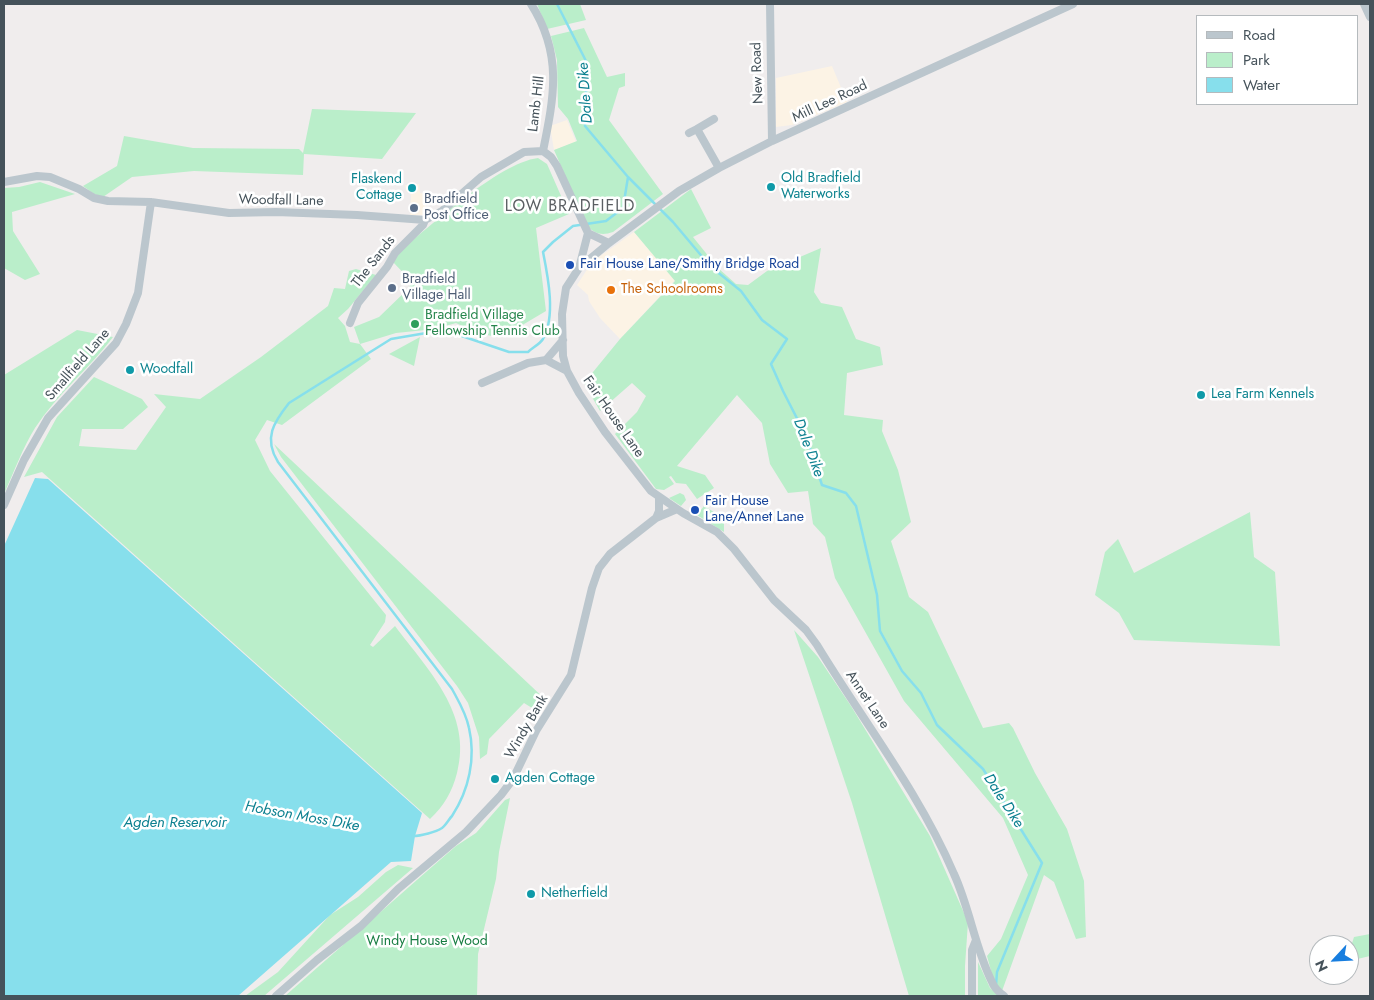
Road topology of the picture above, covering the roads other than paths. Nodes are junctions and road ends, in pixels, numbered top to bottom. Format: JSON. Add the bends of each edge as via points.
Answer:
{"nodes":[{"id":1,"x":531,"y":4,"type":"edge"},
{"id":2,"x":770,"y":4,"type":"edge"},
{"id":3,"x":1073,"y":4,"type":"edge"},
{"id":4,"x":1364,"y":4,"type":"edge"},
{"id":5,"x":1370,"y":17,"type":"edge"},
{"id":6,"x":714,"y":119,"type":"dead end"},
{"id":7,"x":697,"y":129,"type":"junction"},
{"id":8,"x":689,"y":133,"type":"dead end"},
{"id":9,"x":772,"y":142,"type":"junction"},
{"id":10,"x":543,"y":152,"type":"junction"},
{"id":11,"x":719,"y":168,"type":"junction"},
{"id":12,"x":4,"y":182,"type":"edge"},
{"id":13,"x":151,"y":202,"type":"junction"},
{"id":14,"x":425,"y":220,"type":"junction"},
{"id":15,"x":588,"y":232,"type":"junction"},
{"id":16,"x":609,"y":243,"type":"junction"},
{"id":17,"x":579,"y":268,"type":"junction"},
{"id":18,"x":350,"y":323,"type":"dead end"},
{"id":19,"x":563,"y":340,"type":"junction"},
{"id":20,"x":546,"y":360,"type":"junction"},
{"id":21,"x":567,"y":372,"type":"junction"},
{"id":22,"x":482,"y":383,"type":"dead end"},
{"id":23,"x":659,"y":498,"type":"junction"},
{"id":24,"x":4,"y":505,"type":"edge"},
{"id":25,"x":680,"y":511,"type":"junction"},
{"id":26,"x":656,"y":518,"type":"junction"},
{"id":27,"x":976,"y":940,"type":"junction"},
{"id":28,"x":1002,"y":995,"type":"edge"},
{"id":29,"x":276,"y":996,"type":"edge"},
{"id":30,"x":972,"y":996,"type":"edge"}],
"edges":[{"from":1,"to":10,"type":"street","name":"Lamb Hill","via":[[546,35],[554,80]]},
{"from":2,"to":9,"type":"street","name":"New Road"},
{"from":3,"to":9,"type":"street","name":"Mill Lee Road"},
{"from":4,"to":5,"type":"street"},
{"from":6,"to":7,"type":"street"},
{"from":7,"to":8,"type":"street"},
{"from":7,"to":11,"type":"street"},
{"from":9,"to":11,"type":"street","name":"Mill Lee Road"},
{"from":10,"to":14,"type":"street","via":[[533,150],[506,160]]},
{"from":10,"to":15,"type":"street","via":[[557,166]]},
{"from":11,"to":16,"type":"street","name":"Mill Lee Road","via":[[679,191]]},
{"from":12,"to":13,"type":"street","name":"Woodfall Lane","via":[[50,177],[94,198]]},
{"from":13,"to":14,"type":"street","name":"Woodfall Lane","via":[[229,213],[276,212]]},
{"from":13,"to":24,"type":"street","name":"Smallfield Lane","via":[[138,293],[126,324],[116,343],[48,418]]},
{"from":14,"to":18,"type":"street","name":"The Sands","via":[[395,253],[358,303]]},
{"from":15,"to":16,"type":"street"},
{"from":15,"to":17,"type":"street"},
{"from":16,"to":17,"type":"street","name":"Fair House Lane"},
{"from":17,"to":19,"type":"street","name":"Fair House Lane","via":[[566,288]]},
{"from":19,"to":20,"type":"street"},
{"from":19,"to":21,"type":"street","name":"Fair House Lane"},
{"from":20,"to":21,"type":"street"},
{"from":20,"to":22,"type":"street","via":[[528,363]]},
{"from":21,"to":23,"type":"street","name":"Fair House Lane","via":[[605,432]]},
{"from":23,"to":25,"type":"street","name":"Fair House Lane"},
{"from":23,"to":26,"type":"street"},
{"from":25,"to":26,"type":"street","name":"Windy Bank"},
{"from":25,"to":27,"type":"street","name":"Annet Lane","via":[[717,532],[774,600],[818,645],[891,758],[933,832],[960,889]]},
{"from":26,"to":29,"type":"street","name":"Windy Bank","via":[[610,554],[599,568],[571,676],[501,794],[466,832],[398,889],[361,926]]},
{"from":27,"to":28,"type":"street","name":"Annet Lane","via":[[992,984]]},
{"from":27,"to":30,"type":"street","via":[[972,950]]}]}
